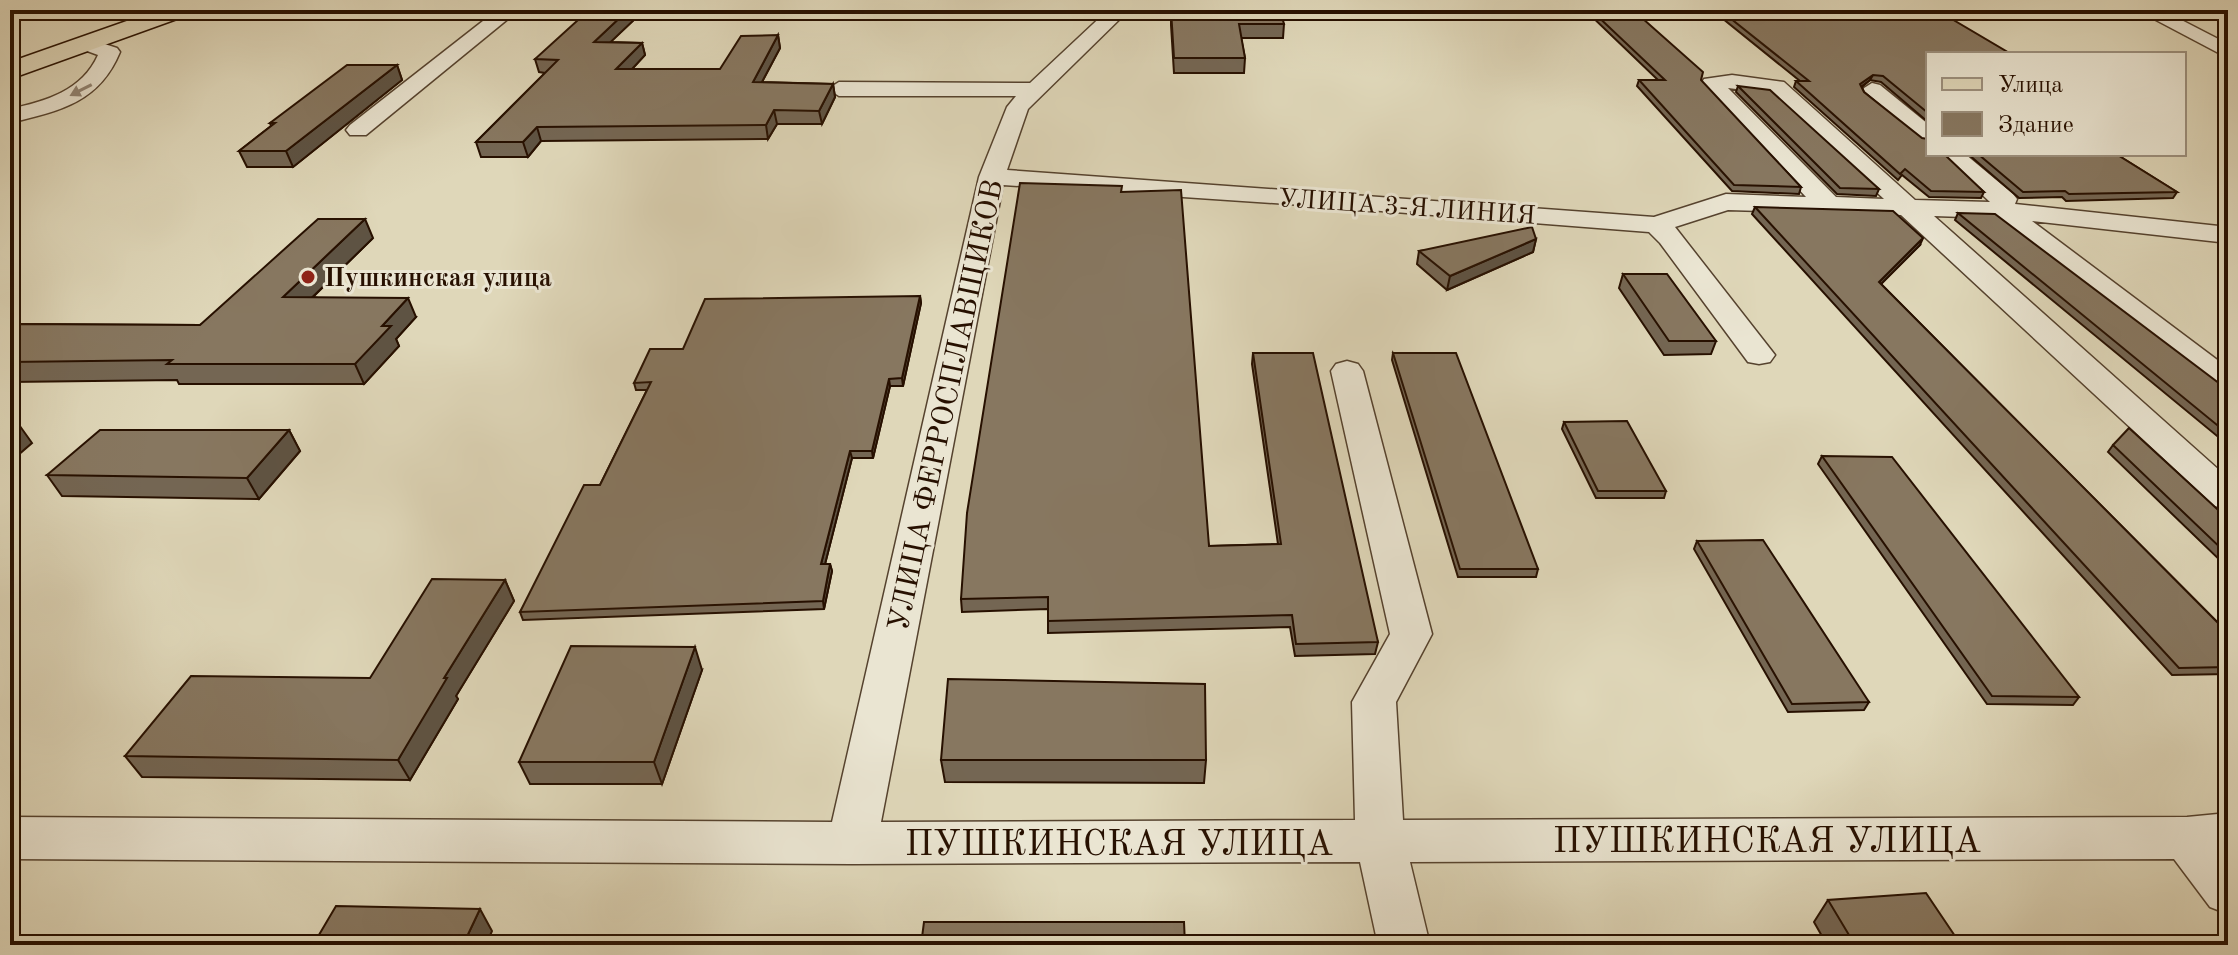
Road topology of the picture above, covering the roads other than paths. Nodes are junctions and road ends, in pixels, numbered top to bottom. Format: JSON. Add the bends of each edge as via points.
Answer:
{"nodes":[{"id":1,"x":180,"y":10,"type":"edge"},
{"id":2,"x":509,"y":10,"type":"edge"},
{"id":3,"x":2147,"y":10,"type":"edge"},
{"id":4,"x":1121,"y":13,"type":"edge"},
{"id":5,"x":86,"y":44,"type":"junction"},
{"id":6,"x":2228,"y":52,"type":"edge"},
{"id":7,"x":10,"y":71,"type":"edge"},
{"id":8,"x":839,"y":89,"type":"dead end"},
{"id":9,"x":1034,"y":90,"type":"junction"},
{"id":10,"x":1872,"y":90,"type":"dead end"},
{"id":11,"x":10,"y":116,"type":"edge"},
{"id":12,"x":358,"y":130,"type":"dead end"},
{"id":13,"x":1926,"y":134,"type":"edge"},
{"id":14,"x":1952,"y":156,"type":"edge"},
{"id":15,"x":992,"y":177,"type":"junction"},
{"id":16,"x":1829,"y":205,"type":"junction"},
{"id":17,"x":1908,"y":207,"type":"junction"},
{"id":18,"x":2000,"y":210,"type":"junction"},
{"id":19,"x":1656,"y":225,"type":"junction"},
{"id":20,"x":2228,"y":235,"type":"edge"},
{"id":21,"x":1759,"y":355,"type":"dead end"},
{"id":22,"x":1347,"y":371,"type":"dead end"},
{"id":23,"x":2228,"y":383,"type":"edge"},
{"id":24,"x":2228,"y":498,"type":"edge"},
{"id":25,"x":2207,"y":836,"type":"edge"},
{"id":26,"x":10,"y":838,"type":"edge"},
{"id":27,"x":1380,"y":840,"type":"junction"},
{"id":28,"x":852,"y":843,"type":"junction"},
{"id":29,"x":2228,"y":891,"type":"edge"},
{"id":30,"x":1404,"y":945,"type":"edge"}],
"edges":[{"from":1,"to":5,"type":"main road"},
{"from":2,"to":12,"type":"street"},
{"from":3,"to":6,"type":"street"},
{"from":4,"to":9,"type":"street","name":"УЛИЦА ФЕРРОСПЛАВЩИКОВ"},
{"from":5,"to":7,"type":"main road"},
{"from":5,"to":11,"type":"street","one_way":true,"via":[[110,52],[94,84],[51,106]]},
{"from":8,"to":9,"type":"street"},
{"from":9,"to":15,"type":"street","name":"УЛИЦА ФЕРРОСПЛАВЩИКОВ","via":[[1018,107]]},
{"from":10,"to":13,"type":"street"},
{"from":14,"to":18,"type":"street","via":[[2004,199]]},
{"from":15,"to":19,"type":"street","name":"УЛИЦА 3-Я ЛИНИЯ"},
{"from":15,"to":28,"type":"street","name":"УЛИЦА ФЕРРОСПЛАВЩИКОВ"},
{"from":16,"to":17,"type":"street"},
{"from":16,"to":17,"type":"street","via":[[1712,84],[1776,87]]},
{"from":16,"to":19,"type":"street","via":[[1726,202]]},
{"from":17,"to":18,"type":"street"},
{"from":17,"to":24,"type":"street"},
{"from":18,"to":20,"type":"street"},
{"from":18,"to":23,"type":"street"},
{"from":19,"to":21,"type":"street"},
{"from":22,"to":27,"type":"street","via":[[1411,634],[1374,702]]},
{"from":25,"to":27,"type":"street","name":"ПУШКИНСКАЯ УЛИЦА"},
{"from":25,"to":29,"type":"street"},
{"from":26,"to":28,"type":"street","name":"ПУШКИНСКАЯ УЛИЦА"},
{"from":27,"to":28,"type":"street","name":"ПУШКИНСКАЯ УЛИЦА"},
{"from":27,"to":30,"type":"street"}]}
